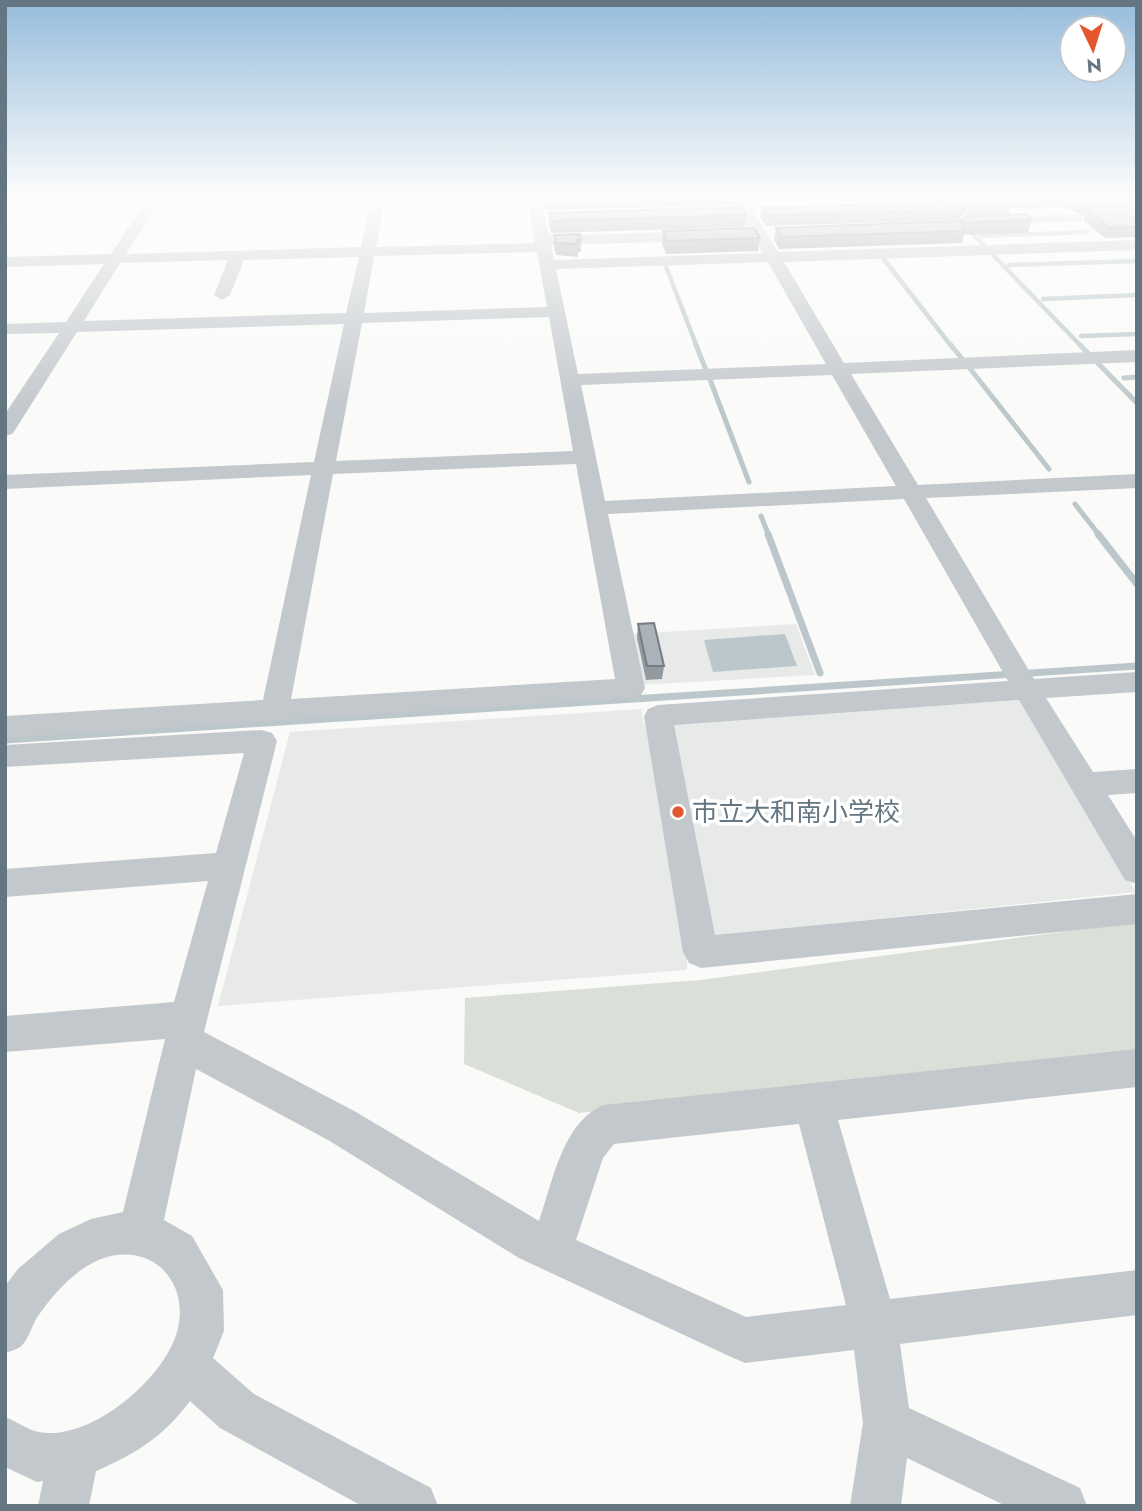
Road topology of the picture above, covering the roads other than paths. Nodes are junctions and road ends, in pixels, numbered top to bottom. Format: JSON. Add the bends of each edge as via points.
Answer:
{"nodes":[{"id":1,"x":109,"y":270,"type":"edge"},
{"id":2,"x":232,"y":270,"type":"edge"},
{"id":3,"x":364,"y":270,"type":"edge"},
{"id":4,"x":549,"y":270,"type":"edge"},
{"id":5,"x":779,"y":270,"type":"edge"},
{"id":6,"x":222,"y":295,"type":"dead end"},
{"id":7,"x":557,"y":312,"type":"junction"},
{"id":8,"x":355,"y":317,"type":"junction"},
{"id":9,"x":69,"y":328,"type":"junction"},
{"id":10,"x":5,"y":329,"type":"edge"},
{"id":11,"x":1137,"y":356,"type":"edge"},
{"id":12,"x":837,"y":369,"type":"junction"},
{"id":13,"x":570,"y":380,"type":"junction"},
{"id":14,"x":5,"y":430,"type":"edge"},
{"id":15,"x":586,"y":457,"type":"junction"},
{"id":16,"x":325,"y":469,"type":"junction"},
{"id":17,"x":1137,"y":481,"type":"edge"},
{"id":18,"x":5,"y":482,"type":"edge"},
{"id":19,"x":910,"y":493,"type":"junction"},
{"id":20,"x":596,"y":508,"type":"junction"},
{"id":21,"x":1020,"y":679,"type":"junction"},
{"id":22,"x":1137,"y":682,"type":"edge"},
{"id":23,"x":275,"y":709,"type":"junction"},
{"id":24,"x":5,"y":727,"type":"edge"},
{"id":25,"x":5,"y":756,"type":"edge"},
{"id":26,"x":1137,"y":781,"type":"edge"},
{"id":27,"x":1084,"y":785,"type":"junction"},
{"id":28,"x":226,"y":866,"type":"junction"},
{"id":29,"x":1137,"y":870,"type":"edge"},
{"id":30,"x":5,"y":883,"type":"edge"},
{"id":31,"x":1137,"y":909,"type":"edge"},
{"id":32,"x":185,"y":1030,"type":"junction"},
{"id":33,"x":5,"y":1034,"type":"edge"},
{"id":34,"x":1137,"y":1068,"type":"edge"},
{"id":35,"x":814,"y":1104,"type":"junction"},
{"id":36,"x":140,"y":1233,"type":"junction"},
{"id":37,"x":551,"y":1250,"type":"junction"},
{"id":38,"x":1137,"y":1292,"type":"edge"},
{"id":39,"x":9,"y":1313,"type":"edge"},
{"id":40,"x":874,"y":1325,"type":"junction"},
{"id":41,"x":191,"y":1370,"type":"junction"},
{"id":42,"x":887,"y":1423,"type":"junction"},
{"id":43,"x":5,"y":1441,"type":"edge"},
{"id":44,"x":67,"y":1489,"type":"edge"},
{"id":45,"x":413,"y":1506,"type":"edge"},
{"id":46,"x":875,"y":1506,"type":"edge"},
{"id":47,"x":1062,"y":1506,"type":"edge"}],
"edges":[{"from":1,"to":9,"type":"street"},
{"from":2,"to":6,"type":"street"},
{"from":3,"to":8,"type":"street"},
{"from":4,"to":7,"type":"street"},
{"from":5,"to":12,"type":"street"},
{"from":7,"to":8,"type":"street"},
{"from":7,"to":13,"type":"street"},
{"from":8,"to":9,"type":"street"},
{"from":8,"to":16,"type":"street"},
{"from":9,"to":10,"type":"street"},
{"from":9,"to":14,"type":"street"},
{"from":11,"to":12,"type":"street"},
{"from":12,"to":13,"type":"street"},
{"from":12,"to":19,"type":"street"},
{"from":13,"to":15,"type":"street"},
{"from":15,"to":16,"type":"street"},
{"from":15,"to":20,"type":"street"},
{"from":16,"to":18,"type":"street"},
{"from":16,"to":23,"type":"street"},
{"from":17,"to":19,"type":"street"},
{"from":19,"to":20,"type":"street"},
{"from":19,"to":21,"type":"street"},
{"from":20,"to":23,"type":"street","via":[[631,688]]},
{"from":21,"to":22,"type":"street"},
{"from":21,"to":27,"type":"street"},
{"from":21,"to":31,"type":"street","via":[[658,716],[701,952]]},
{"from":23,"to":24,"type":"street"},
{"from":25,"to":28,"type":"street","via":[[262,741]]},
{"from":26,"to":27,"type":"street"},
{"from":27,"to":29,"type":"street"},
{"from":28,"to":30,"type":"street"},
{"from":28,"to":32,"type":"street"},
{"from":32,"to":33,"type":"street"},
{"from":32,"to":36,"type":"street"},
{"from":32,"to":37,"type":"street"},
{"from":34,"to":35,"type":"street"},
{"from":35,"to":37,"type":"street","via":[[604,1125],[586,1146]]},
{"from":35,"to":40,"type":"street"},
{"from":36,"to":39,"type":"street","via":[[108,1235],[74,1250],[43,1275]]},
{"from":36,"to":41,"type":"street","via":[[168,1242],[189,1263],[201,1293],[202,1330]]},
{"from":37,"to":40,"type":"street","via":[[744,1340]]},
{"from":38,"to":40,"type":"street"},
{"from":40,"to":42,"type":"street"},
{"from":41,"to":44,"type":"street","via":[[170,1407],[141,1439]]},
{"from":41,"to":45,"type":"street","via":[[236,1411]]},
{"from":42,"to":46,"type":"street"},
{"from":42,"to":47,"type":"street"},
{"from":43,"to":44,"type":"street","via":[[14,1455]]}]}
